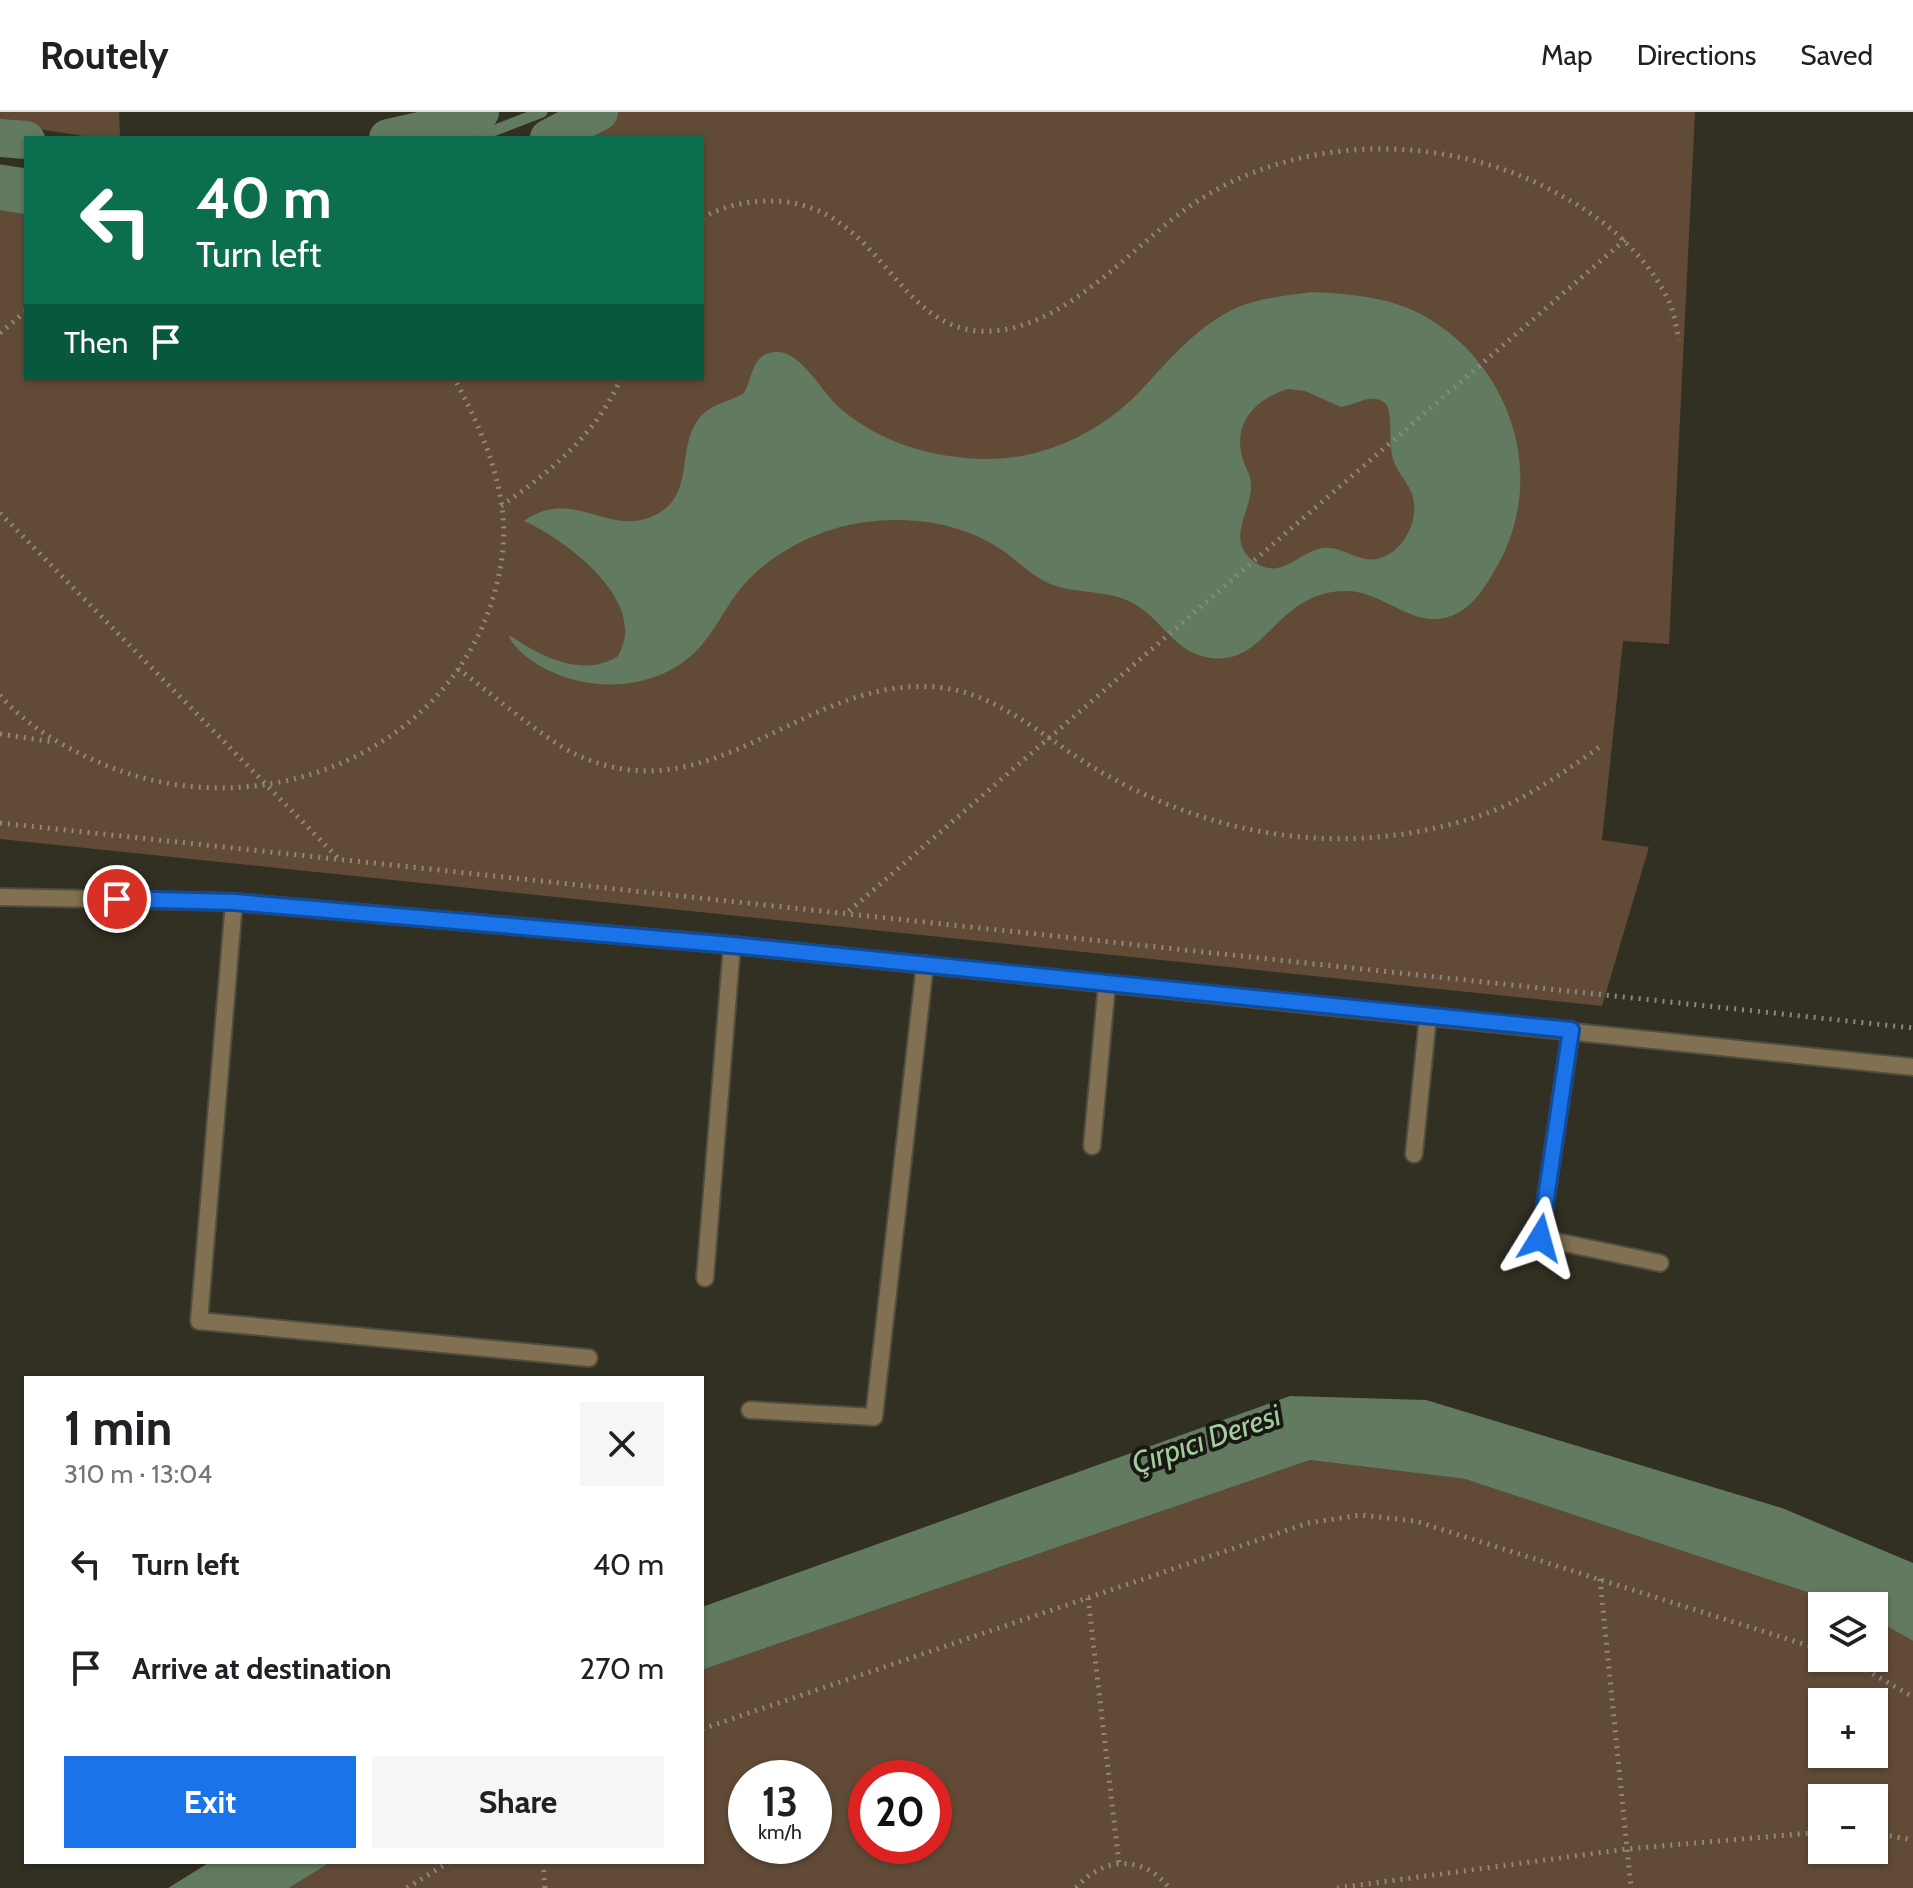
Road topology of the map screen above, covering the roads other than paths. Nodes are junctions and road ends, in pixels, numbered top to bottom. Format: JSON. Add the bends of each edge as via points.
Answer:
{"nodes":[{"id":1,"x":0,"y":897,"type":"edge"},
{"id":2,"x":234,"y":902,"type":"junction"},
{"id":3,"x":732,"y":945,"type":"junction"},
{"id":4,"x":925,"y":964,"type":"junction"},
{"id":5,"x":1107,"y":983,"type":"junction"},
{"id":6,"x":1428,"y":1016,"type":"junction"},
{"id":7,"x":1571,"y":1030,"type":"junction"},
{"id":8,"x":1913,"y":1067,"type":"edge"},
{"id":9,"x":1092,"y":1146,"type":"dead end"},
{"id":10,"x":1414,"y":1154,"type":"dead end"},
{"id":11,"x":1660,"y":1263,"type":"dead end"},
{"id":12,"x":705,"y":1278,"type":"dead end"},
{"id":13,"x":589,"y":1358,"type":"dead end"},
{"id":14,"x":750,"y":1410,"type":"dead end"}],
"edges":[{"from":1,"to":2,"type":"street"},
{"from":2,"to":3,"type":"street"},
{"from":2,"to":13,"type":"street","via":[[199,1321]]},
{"from":3,"to":4,"type":"street"},
{"from":3,"to":12,"type":"street"},
{"from":4,"to":5,"type":"street"},
{"from":4,"to":14,"type":"street","via":[[874,1417]]},
{"from":5,"to":6,"type":"street"},
{"from":5,"to":9,"type":"street"},
{"from":6,"to":7,"type":"street"},
{"from":6,"to":10,"type":"street"},
{"from":7,"to":8,"type":"street"},
{"from":7,"to":11,"type":"street","via":[[1540,1238]]}]}
